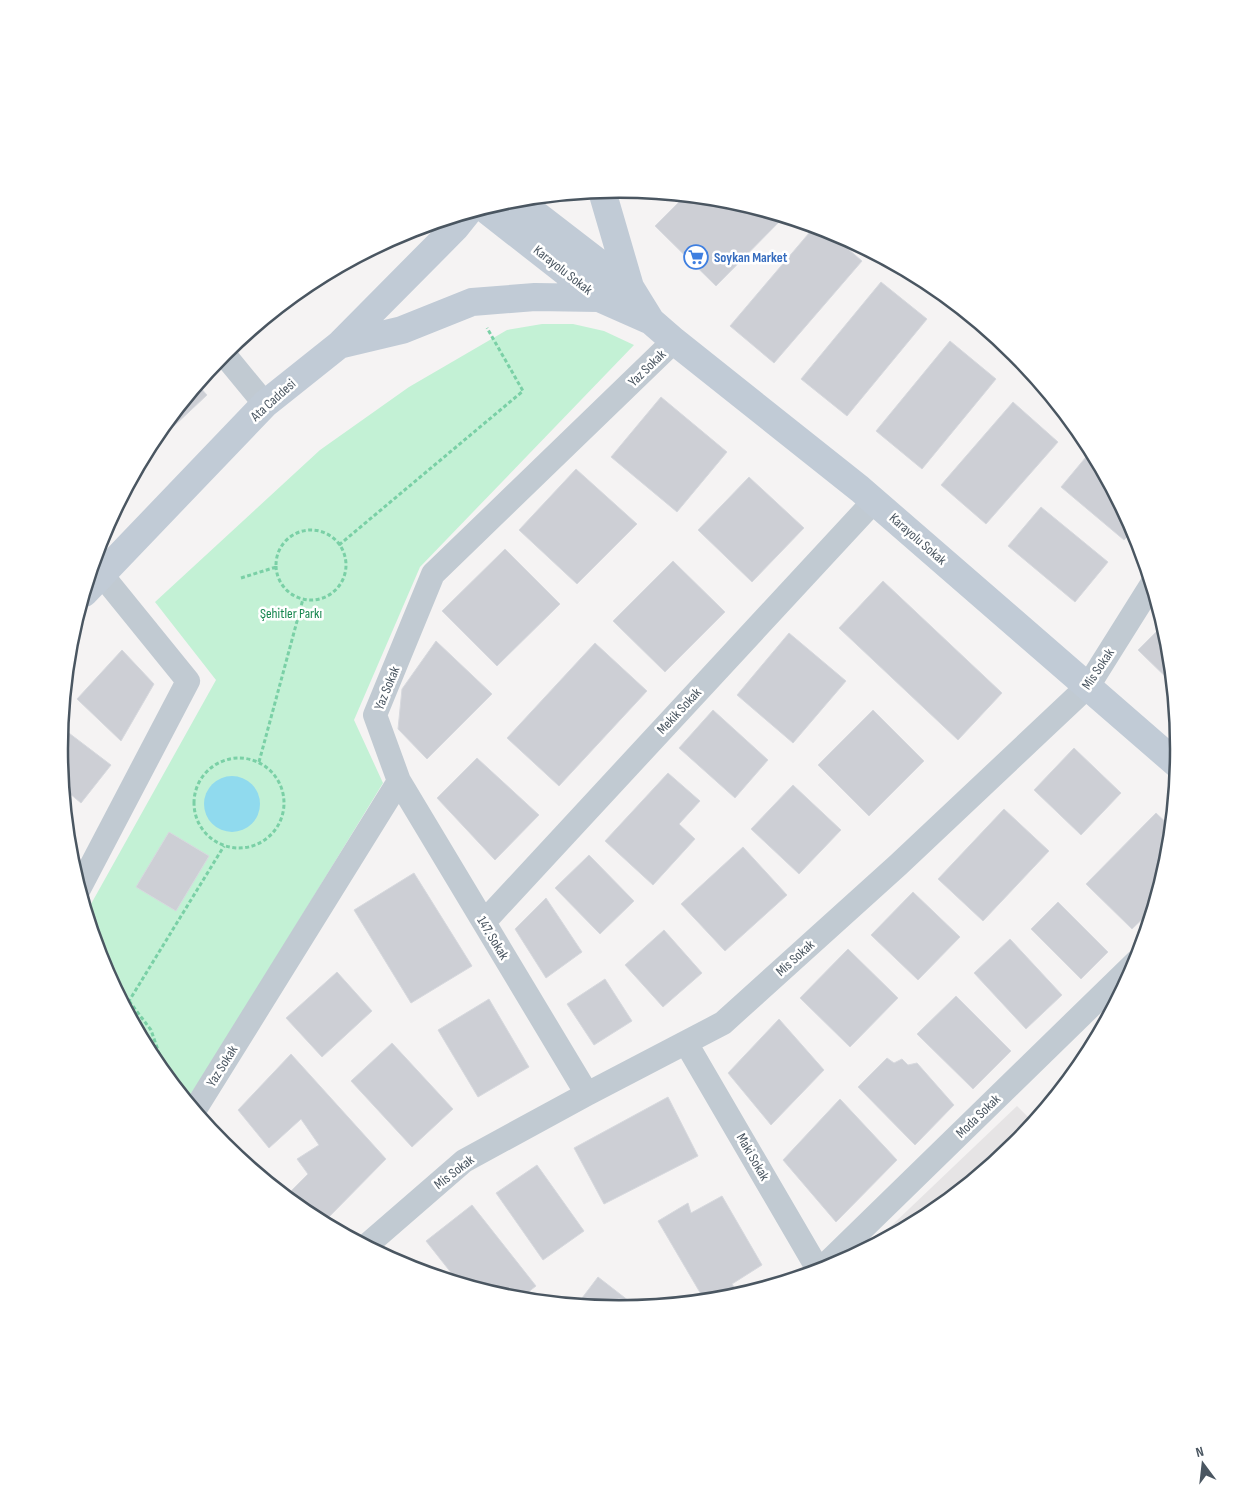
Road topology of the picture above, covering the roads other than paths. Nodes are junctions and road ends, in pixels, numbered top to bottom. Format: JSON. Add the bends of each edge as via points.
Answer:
{"nodes":[{"id":1,"x":604,"y":198,"type":"edge"},
{"id":2,"x":526,"y":207,"type":"edge"},
{"id":3,"x":491,"y":214,"type":"edge"},
{"id":4,"x":460,"y":222,"type":"edge"},
{"id":5,"x":630,"y":287,"type":"junction"},
{"id":6,"x":599,"y":298,"type":"junction"},
{"id":7,"x":650,"y":321,"type":"junction"},
{"id":8,"x":674,"y":342,"type":"junction"},
{"id":9,"x":339,"y":345,"type":"junction"},
{"id":10,"x":229,"y":360,"type":"edge"},
{"id":11,"x":265,"y":404,"type":"junction"},
{"id":12,"x":874,"y":501,"type":"junction"},
{"id":13,"x":96,"y":575,"type":"edge"},
{"id":14,"x":95,"y":580,"type":"edge"},
{"id":15,"x":1147,"y":592,"type":"edge"},
{"id":16,"x":1088,"y":686,"type":"junction"},
{"id":17,"x":1170,"y":759,"type":"edge"},
{"id":18,"x":399,"y":781,"type":"junction"},
{"id":19,"x":83,"y":881,"type":"edge"},
{"id":20,"x":484,"y":922,"type":"junction"},
{"id":21,"x":1121,"y":977,"type":"edge"},
{"id":22,"x":686,"y":1042,"type":"junction"},
{"id":23,"x":587,"y":1094,"type":"junction"},
{"id":24,"x":198,"y":1105,"type":"edge"},
{"id":25,"x":371,"y":1242,"type":"edge"},
{"id":26,"x":833,"y":1258,"type":"edge"},
{"id":27,"x":815,"y":1265,"type":"edge"}],
"edges":[{"from":1,"to":5,"type":"street"},
{"from":2,"to":5,"type":"street","name":"Karayolu Sokak"},
{"from":3,"to":6,"type":"street","name":"Karayolu Sokak"},
{"from":4,"to":9,"type":"street","name":"Ata Caddesi"},
{"from":5,"to":7,"type":"street","name":"Karayolu Sokak"},
{"from":6,"to":7,"type":"street","name":"Karayolu Sokak"},
{"from":6,"to":9,"type":"street","via":[[535,297],[472,302],[402,330]]},
{"from":7,"to":8,"type":"street","name":"Karayolu Sokak"},
{"from":8,"to":12,"type":"street","name":"Karayolu Sokak"},
{"from":8,"to":18,"type":"street","name":"Yaz Sokak","via":[[433,574],[375,715]]},
{"from":9,"to":11,"type":"street","name":"Ata Caddesi"},
{"from":10,"to":11,"type":"street"},
{"from":11,"to":13,"type":"street","name":"Ata Caddesi"},
{"from":12,"to":16,"type":"street","name":"Karayolu Sokak"},
{"from":12,"to":20,"type":"street","name":"Mekik Sokak"},
{"from":14,"to":19,"type":"street","via":[[188,680]]},
{"from":15,"to":16,"type":"street","name":"Mis Sokak"},
{"from":16,"to":17,"type":"street","name":"Karayolu Sokak"},
{"from":16,"to":22,"type":"street","name":"Mis Sokak","via":[[724,1023]]},
{"from":18,"to":20,"type":"street","name":"147. Sokak"},
{"from":18,"to":24,"type":"street","name":"Yaz Sokak"},
{"from":20,"to":23,"type":"street","name":"147. Sokak"},
{"from":21,"to":26,"type":"street","name":"Moda Sokak"},
{"from":22,"to":23,"type":"street","name":"Mis Sokak"},
{"from":22,"to":27,"type":"street","name":"Maki Sokak"},
{"from":23,"to":25,"type":"street","name":"Mis Sokak","via":[[464,1161]]}]}
